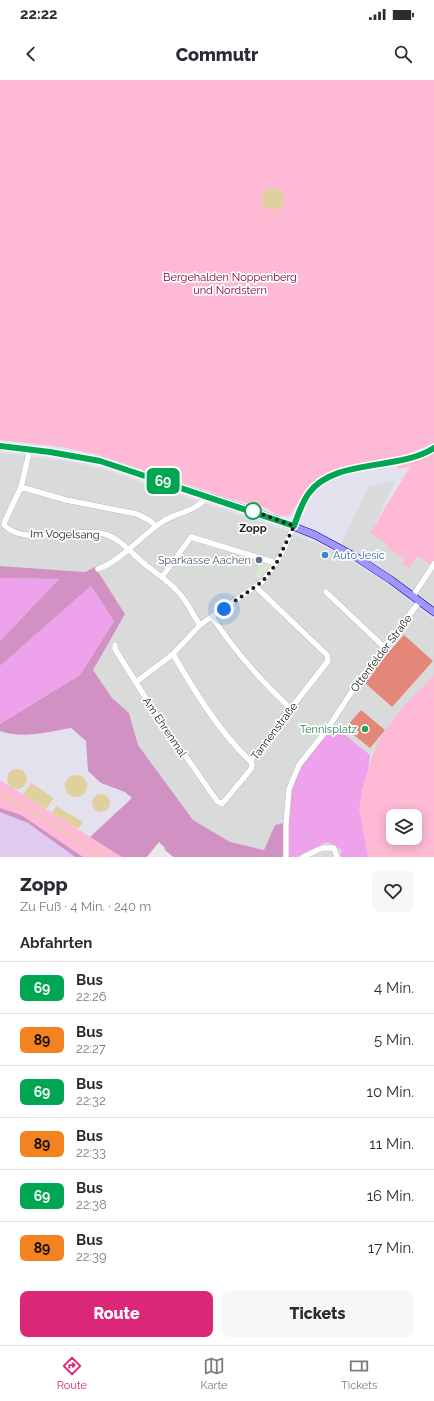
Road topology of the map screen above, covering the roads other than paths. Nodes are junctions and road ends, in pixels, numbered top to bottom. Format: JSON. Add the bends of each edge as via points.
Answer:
{"nodes":[{"id":1,"x":0,"y":446,"type":"edge"},
{"id":2,"x":434,"y":448,"type":"edge"},
{"id":3,"x":30,"y":450,"type":"junction"},
{"id":4,"x":21,"y":487,"type":"junction"},
{"id":5,"x":207,"y":496,"type":"junction"},
{"id":6,"x":156,"y":526,"type":"junction"},
{"id":7,"x":294,"y":526,"type":"junction"},
{"id":8,"x":128,"y":549,"type":"junction"},
{"id":9,"x":276,"y":564,"type":"junction"},
{"id":10,"x":434,"y":564,"type":"edge"},
{"id":11,"x":98,"y":570,"type":"dead end"},
{"id":12,"x":162,"y":577,"type":"junction"},
{"id":13,"x":256,"y":587,"type":"junction"},
{"id":14,"x":326,"y":592,"type":"dead end"},
{"id":15,"x":413,"y":596,"type":"junction"},
{"id":16,"x":420,"y":601,"type":"junction"},
{"id":17,"x":434,"y":612,"type":"edge"},
{"id":18,"x":212,"y":617,"type":"junction"},
{"id":19,"x":200,"y":625,"type":"junction"},
{"id":20,"x":115,"y":645,"type":"dead end"},
{"id":21,"x":384,"y":647,"type":"junction"},
{"id":22,"x":173,"y":654,"type":"junction"},
{"id":23,"x":136,"y":682,"type":"junction"},
{"id":24,"x":290,"y":708,"type":"junction"},
{"id":25,"x":250,"y":761,"type":"junction"},
{"id":26,"x":222,"y":804,"type":"joint"},
{"id":27,"x":286,"y":857,"type":"edge"},
{"id":28,"x":303,"y":857,"type":"edge"},
{"id":29,"x":337,"y":857,"type":"edge"}],
"edges":[{"from":1,"to":3,"type":"main road"},
{"from":2,"to":7,"type":"street","via":[[412,458],[328,477],[310,491]]},
{"from":3,"to":4,"type":"street"},
{"from":3,"to":5,"type":"main road","via":[[100,461]]},
{"from":4,"to":6,"type":"street","via":[[66,500],[137,514]]},
{"from":4,"to":8,"type":"street","name":"Im Vogelsang","via":[[5,521],[4,525],[8,530],[35,536],[99,533],[115,538]]},
{"from":5,"to":6,"type":"street","via":[[200,505]]},
{"from":5,"to":7,"type":"main road"},
{"from":6,"to":8,"type":"street"},
{"from":7,"to":9,"type":"street"},
{"from":7,"to":15,"type":"main road","via":[[356,557]]},
{"from":8,"to":11,"type":"street"},
{"from":8,"to":12,"type":"street"},
{"from":9,"to":12,"type":"street","via":[[191,537]]},
{"from":9,"to":13,"type":"street"},
{"from":10,"to":15,"type":"street"},
{"from":12,"to":19,"type":"street","via":[[182,596]]},
{"from":13,"to":18,"type":"street"},
{"from":13,"to":24,"type":"street","name":"Tannenstraße","via":[[327,655],[326,665]]},
{"from":14,"to":21,"type":"street"},
{"from":15,"to":16,"type":"main road"},
{"from":16,"to":17,"type":"main road"},
{"from":16,"to":21,"type":"street","name":"Ottenfelder Straße"},
{"from":18,"to":19,"type":"street"},
{"from":18,"to":24,"type":"street","via":[[259,678]]},
{"from":19,"to":22,"type":"street"},
{"from":20,"to":23,"type":"street","name":"Am Ehrenmal","via":[[114,650]]},
{"from":21,"to":27,"type":"street","name":"Ottenfelder Straße","via":[[326,731],[299,765],[289,789],[285,832]]},
{"from":22,"to":23,"type":"street"},
{"from":22,"to":25,"type":"street","via":[[198,697],[237,749]]},
{"from":23,"to":26,"type":"street","name":"Am Ehrenmal","via":[[217,801]]},
{"from":24,"to":25,"type":"street","name":"Tannenstraße"},
{"from":25,"to":26,"type":"street","name":"Tannenstraße","via":[[251,769]]},
{"from":28,"to":29,"type":"street","via":[[328,847],[334,848]]}]}
